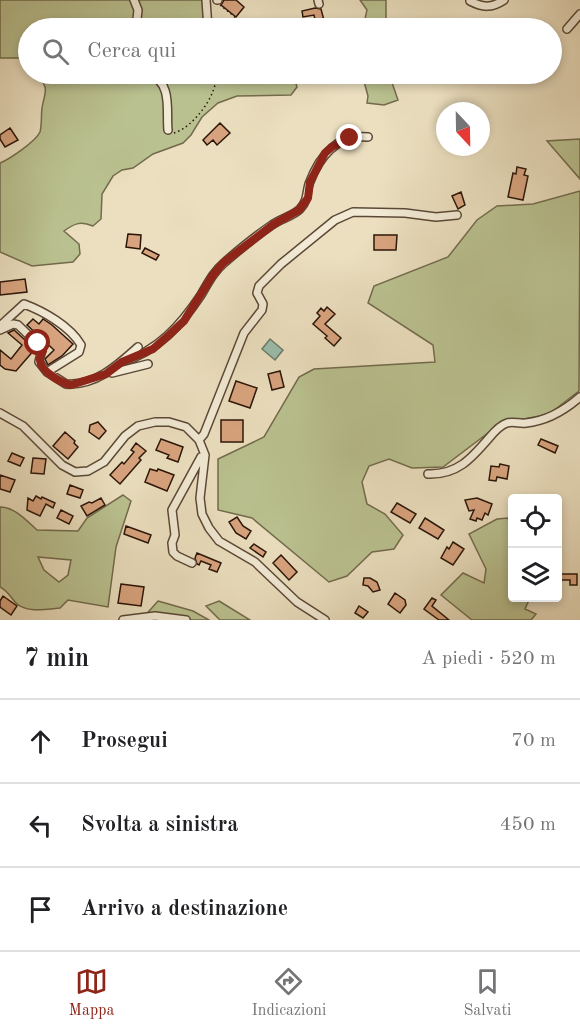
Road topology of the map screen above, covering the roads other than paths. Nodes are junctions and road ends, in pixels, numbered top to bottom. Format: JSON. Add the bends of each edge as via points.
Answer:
{"nodes":[{"id":1,"x":134,"y":0,"type":"edge"},
{"id":2,"x":504,"y":0,"type":"edge"},
{"id":3,"x":213,"y":1,"type":"edge"},
{"id":4,"x":470,"y":2,"type":"dead end"},
{"id":5,"x":580,"y":14,"type":"edge"},
{"id":6,"x":137,"y":18,"type":"edge"},
{"id":7,"x":210,"y":18,"type":"edge"},
{"id":8,"x":567,"y":29,"type":"dead end"},
{"id":9,"x":163,"y":84,"type":"edge"},
{"id":10,"x":168,"y":130,"type":"road end"},
{"id":11,"x":368,"y":137,"type":"dead end"},
{"id":12,"x":457,"y":215,"type":"dead end"},
{"id":13,"x":0,"y":328,"type":"edge"},
{"id":14,"x":138,"y":347,"type":"dead end"},
{"id":15,"x":122,"y":362,"type":"junction"},
{"id":16,"x":148,"y":363,"type":"dead end"},
{"id":17,"x":47,"y":372,"type":"junction"},
{"id":18,"x":106,"y":374,"type":"junction"},
{"id":19,"x":580,"y":397,"type":"edge"},
{"id":20,"x":0,"y":413,"type":"edge"},
{"id":21,"x":199,"y":440,"type":"junction"},
{"id":22,"x":205,"y":455,"type":"junction"},
{"id":23,"x":428,"y":474,"type":"dead end"},
{"id":24,"x":192,"y":563,"type":"dead end"},
{"id":25,"x":123,"y":620,"type":"edge"},
{"id":26,"x":186,"y":620,"type":"edge"},
{"id":27,"x":325,"y":620,"type":"edge"}],
"edges":[{"from":1,"to":6,"type":"street"},
{"from":2,"to":4,"type":"street","via":[[492,7]]},
{"from":3,"to":7,"type":"street"},
{"from":5,"to":8,"type":"street"},
{"from":9,"to":10,"type":"street"},
{"from":11,"to":15,"type":"street","via":[[350,138],[325,153],[310,182],[308,198],[299,210],[223,263],[184,321],[153,349]]},
{"from":12,"to":21,"type":"street","via":[[353,212],[335,220],[281,264],[258,286],[262,310],[244,333]]},
{"from":13,"to":17,"type":"street","via":[[18,325],[38,343],[43,351],[39,362]]},
{"from":13,"to":17,"type":"street","via":[[24,304],[76,338],[81,345],[79,352]]},
{"from":14,"to":15,"type":"street"},
{"from":15,"to":18,"type":"street"},
{"from":16,"to":18,"type":"street"},
{"from":17,"to":18,"type":"street","via":[[71,385]]},
{"from":19,"to":23,"type":"street","via":[[546,420],[507,423],[496,429],[459,468]]},
{"from":20,"to":21,"type":"street","via":[[23,426],[62,465],[75,472],[88,471],[104,462],[138,426],[169,422],[186,427]]},
{"from":21,"to":22,"type":"street"},
{"from":22,"to":24,"type":"street","via":[[172,510],[173,552]]},
{"from":22,"to":27,"type":"street","via":[[200,498],[209,528],[219,541],[255,562],[297,602]]},
{"from":25,"to":26,"type":"street","via":[[155,616]]}]}
